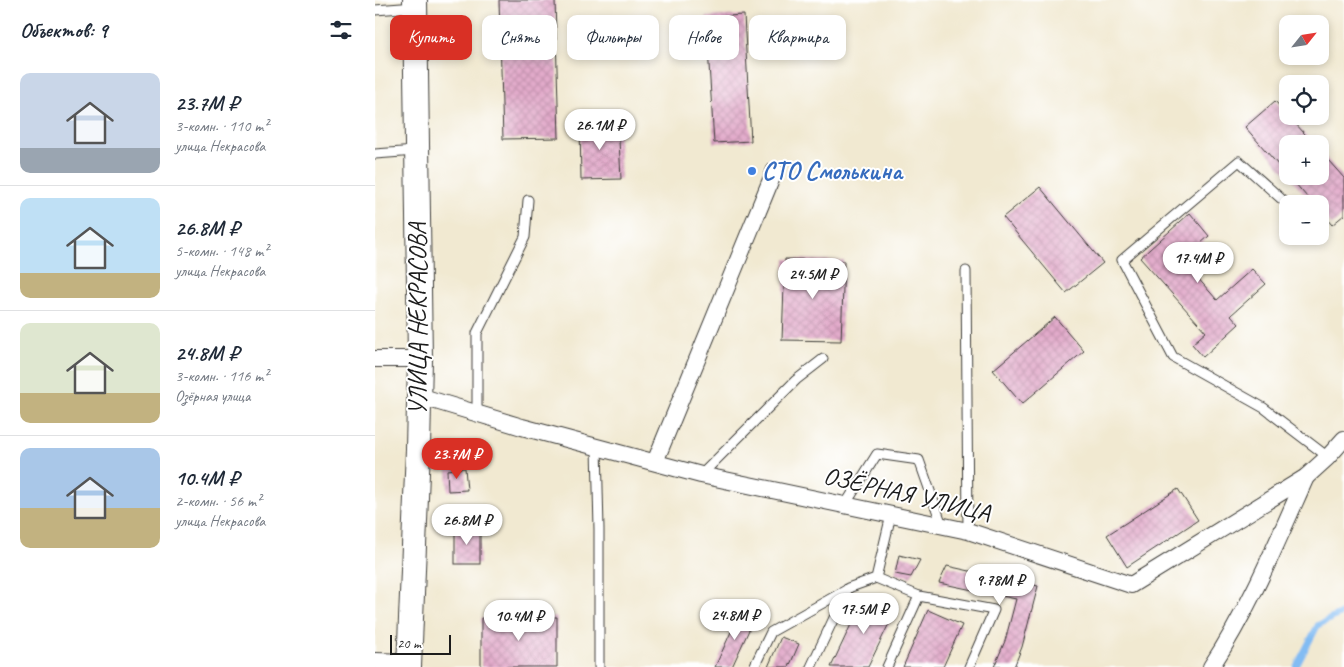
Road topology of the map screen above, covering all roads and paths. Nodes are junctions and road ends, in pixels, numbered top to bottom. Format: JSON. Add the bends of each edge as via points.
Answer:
{"nodes":[{"id":1,"x":415,"y":4,"type":"edge"},
{"id":2,"x":375,"y":10,"type":"edge"},
{"id":3,"x":417,"y":151,"type":"junction"},
{"id":4,"x":375,"y":154,"type":"edge"},
{"id":5,"x":775,"y":170,"type":"dead end"},
{"id":6,"x":1279,"y":197,"type":"edge"},
{"id":7,"x":528,"y":200,"type":"dead end"},
{"id":8,"x":966,"y":271,"type":"dead end"},
{"id":9,"x":375,"y":359,"type":"edge"},
{"id":10,"x":420,"y":359,"type":"junction"},
{"id":11,"x":823,"y":359,"type":"dead end"},
{"id":12,"x":419,"y":396,"type":"junction"},
{"id":13,"x":477,"y":414,"type":"junction"},
{"id":14,"x":1344,"y":439,"type":"edge"},
{"id":15,"x":597,"y":447,"type":"junction"},
{"id":16,"x":1328,"y":457,"type":"junction"},
{"id":17,"x":655,"y":462,"type":"junction"},
{"id":18,"x":701,"y":475,"type":"junction"},
{"id":19,"x":1307,"y":477,"type":"junction"},
{"id":20,"x":845,"y":505,"type":"junction"},
{"id":21,"x":891,"y":515,"type":"junction"},
{"id":22,"x":942,"y":526,"type":"junction"},
{"id":23,"x":968,"y":531,"type":"junction"},
{"id":24,"x":876,"y":578,"type":"junction"},
{"id":25,"x":848,"y":588,"type":"junction"},
{"id":26,"x":919,"y":596,"type":"junction"},
{"id":27,"x":375,"y":661,"type":"edge"},
{"id":28,"x":409,"y":664,"type":"edge"},
{"id":29,"x":599,"y":667,"type":"edge"},
{"id":30,"x":754,"y":667,"type":"edge"},
{"id":31,"x":811,"y":667,"type":"edge"},
{"id":32,"x":887,"y":667,"type":"edge"},
{"id":33,"x":969,"y":667,"type":"edge"},
{"id":34,"x":1211,"y":667,"type":"edge"}],
"edges":[{"from":1,"to":2,"type":"lane"},
{"from":1,"to":3,"type":"main road","name":"УЛИЦА НЕКРАСОВА"},
{"from":3,"to":4,"type":"lane"},
{"from":3,"to":10,"type":"main road","name":"УЛИЦА НЕКРАСОВА"},
{"from":5,"to":17,"type":"street"},
{"from":6,"to":16,"type":"lane","via":[[1239,161],[1121,260],[1173,357],[1264,408]]},
{"from":7,"to":13,"type":"lane","via":[[525,237],[477,334]]},
{"from":8,"to":23,"type":"lane"},
{"from":9,"to":10,"type":"street"},
{"from":10,"to":12,"type":"main road","name":"УЛИЦА НЕКРАСОВА"},
{"from":11,"to":18,"type":"lane","via":[[796,380]]},
{"from":12,"to":13,"type":"street","name":"ОЗЁРНАЯ УЛИЦА"},
{"from":12,"to":28,"type":"main road","name":"УЛИЦА НЕКРАСОВА"},
{"from":13,"to":15,"type":"street","name":"ОЗЁРНАЯ УЛИЦА"},
{"from":14,"to":16,"type":"street","name":"ОЗЁРНАЯ УЛИЦА"},
{"from":15,"to":17,"type":"street","name":"ОЗЁРНАЯ УЛИЦА"},
{"from":15,"to":29,"type":"lane"},
{"from":16,"to":19,"type":"street","name":"ОЗЁРНАЯ УЛИЦА"},
{"from":17,"to":18,"type":"street","name":"ОЗЁРНАЯ УЛИЦА"},
{"from":18,"to":20,"type":"street","name":"ОЗЁРНАЯ УЛИЦА"},
{"from":19,"to":23,"type":"street","name":"ОЗЁРНАЯ УЛИЦА","via":[[1131,585]]},
{"from":19,"to":34,"type":"street","via":[[1231,637]]},
{"from":20,"to":21,"type":"street","name":"ОЗЁРНАЯ УЛИЦА"},
{"from":20,"to":22,"type":"lane","via":[[877,454],[919,460]]},
{"from":21,"to":22,"type":"street","name":"ОЗЁРНАЯ УЛИЦА"},
{"from":21,"to":24,"type":"lane"},
{"from":22,"to":23,"type":"street","name":"ОЗЁРНАЯ УЛИЦА"},
{"from":24,"to":25,"type":"lane"},
{"from":24,"to":26,"type":"lane"},
{"from":25,"to":30,"type":"lane","via":[[771,632]]},
{"from":25,"to":31,"type":"lane"},
{"from":26,"to":32,"type":"lane"},
{"from":26,"to":33,"type":"lane","via":[[994,610]]},
{"from":27,"to":28,"type":"street"}]}
